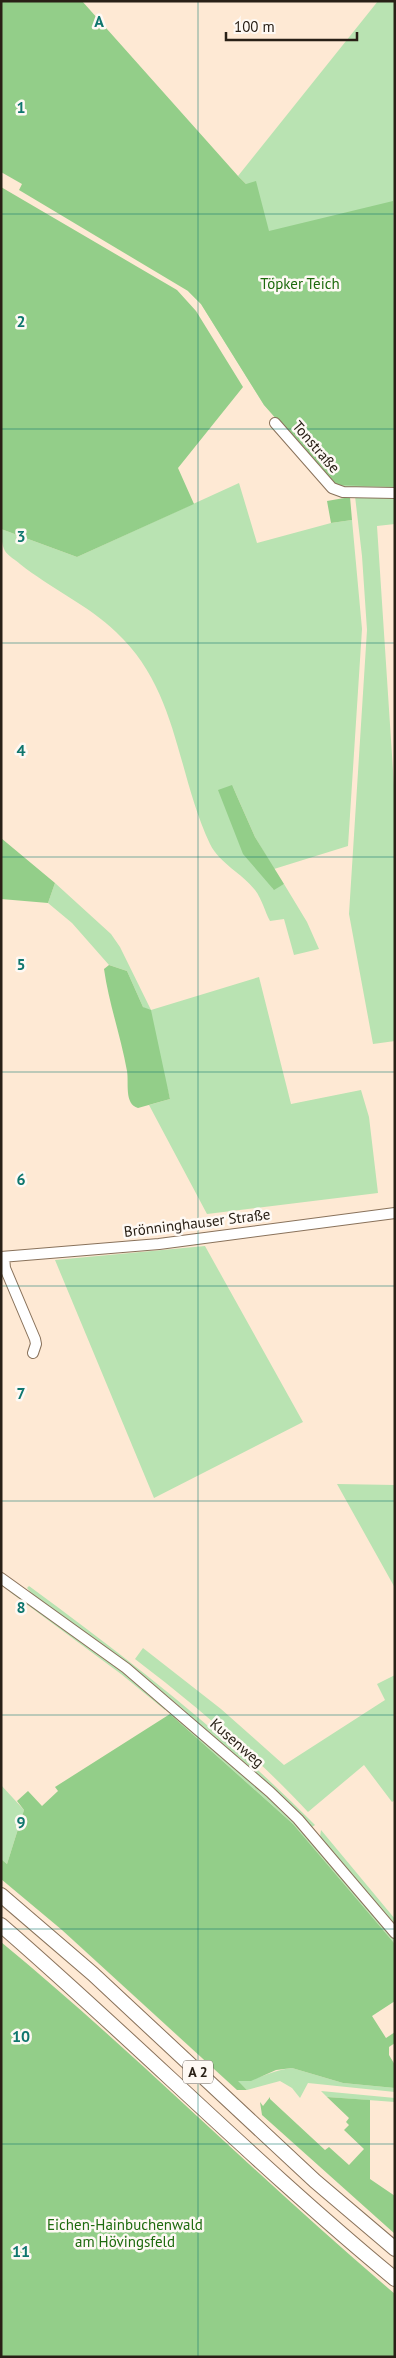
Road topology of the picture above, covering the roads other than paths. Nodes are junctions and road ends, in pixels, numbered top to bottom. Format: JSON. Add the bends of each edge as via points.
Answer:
{"nodes":[{"id":1,"x":275,"y":423,"type":"dead end"},
{"id":2,"x":395,"y":493,"type":"edge"},
{"id":3,"x":395,"y":1213,"type":"edge"},
{"id":4,"x":3,"y":1257,"type":"edge"},
{"id":5,"x":33,"y":1353,"type":"dead end"},
{"id":6,"x":1,"y":1570,"type":"edge"},
{"id":7,"x":1,"y":1578,"type":"edge"},
{"id":8,"x":35,"y":1601,"type":"junction"},
{"id":9,"x":1,"y":1895,"type":"edge"},
{"id":10,"x":1,"y":1925,"type":"edge"},
{"id":11,"x":395,"y":1933,"type":"edge"},
{"id":12,"x":395,"y":2249,"type":"edge"},
{"id":13,"x":395,"y":2279,"type":"edge"}],
"edges":[{"from":1,"to":2,"type":"street","name":"Tonstraße","via":[[332,488],[344,492]]},
{"from":3,"to":4,"type":"street","name":"Brönninghauser Straße","via":[[158,1244]]},
{"from":4,"to":5,"type":"street","via":[[35,1339]]},
{"from":6,"to":8,"type":"street","name":"Kusenweg"},
{"from":7,"to":8,"type":"street","name":"Kusenweg"},
{"from":8,"to":11,"type":"street","name":"Kusenweg","via":[[126,1668],[270,1792],[298,1819]]},
{"from":9,"to":12,"type":"highway","number":"A 2","via":[[93,1974],[315,2181]]},
{"from":10,"to":13,"type":"highway","number":"A 2","via":[[75,1989],[281,2180]]}]}
